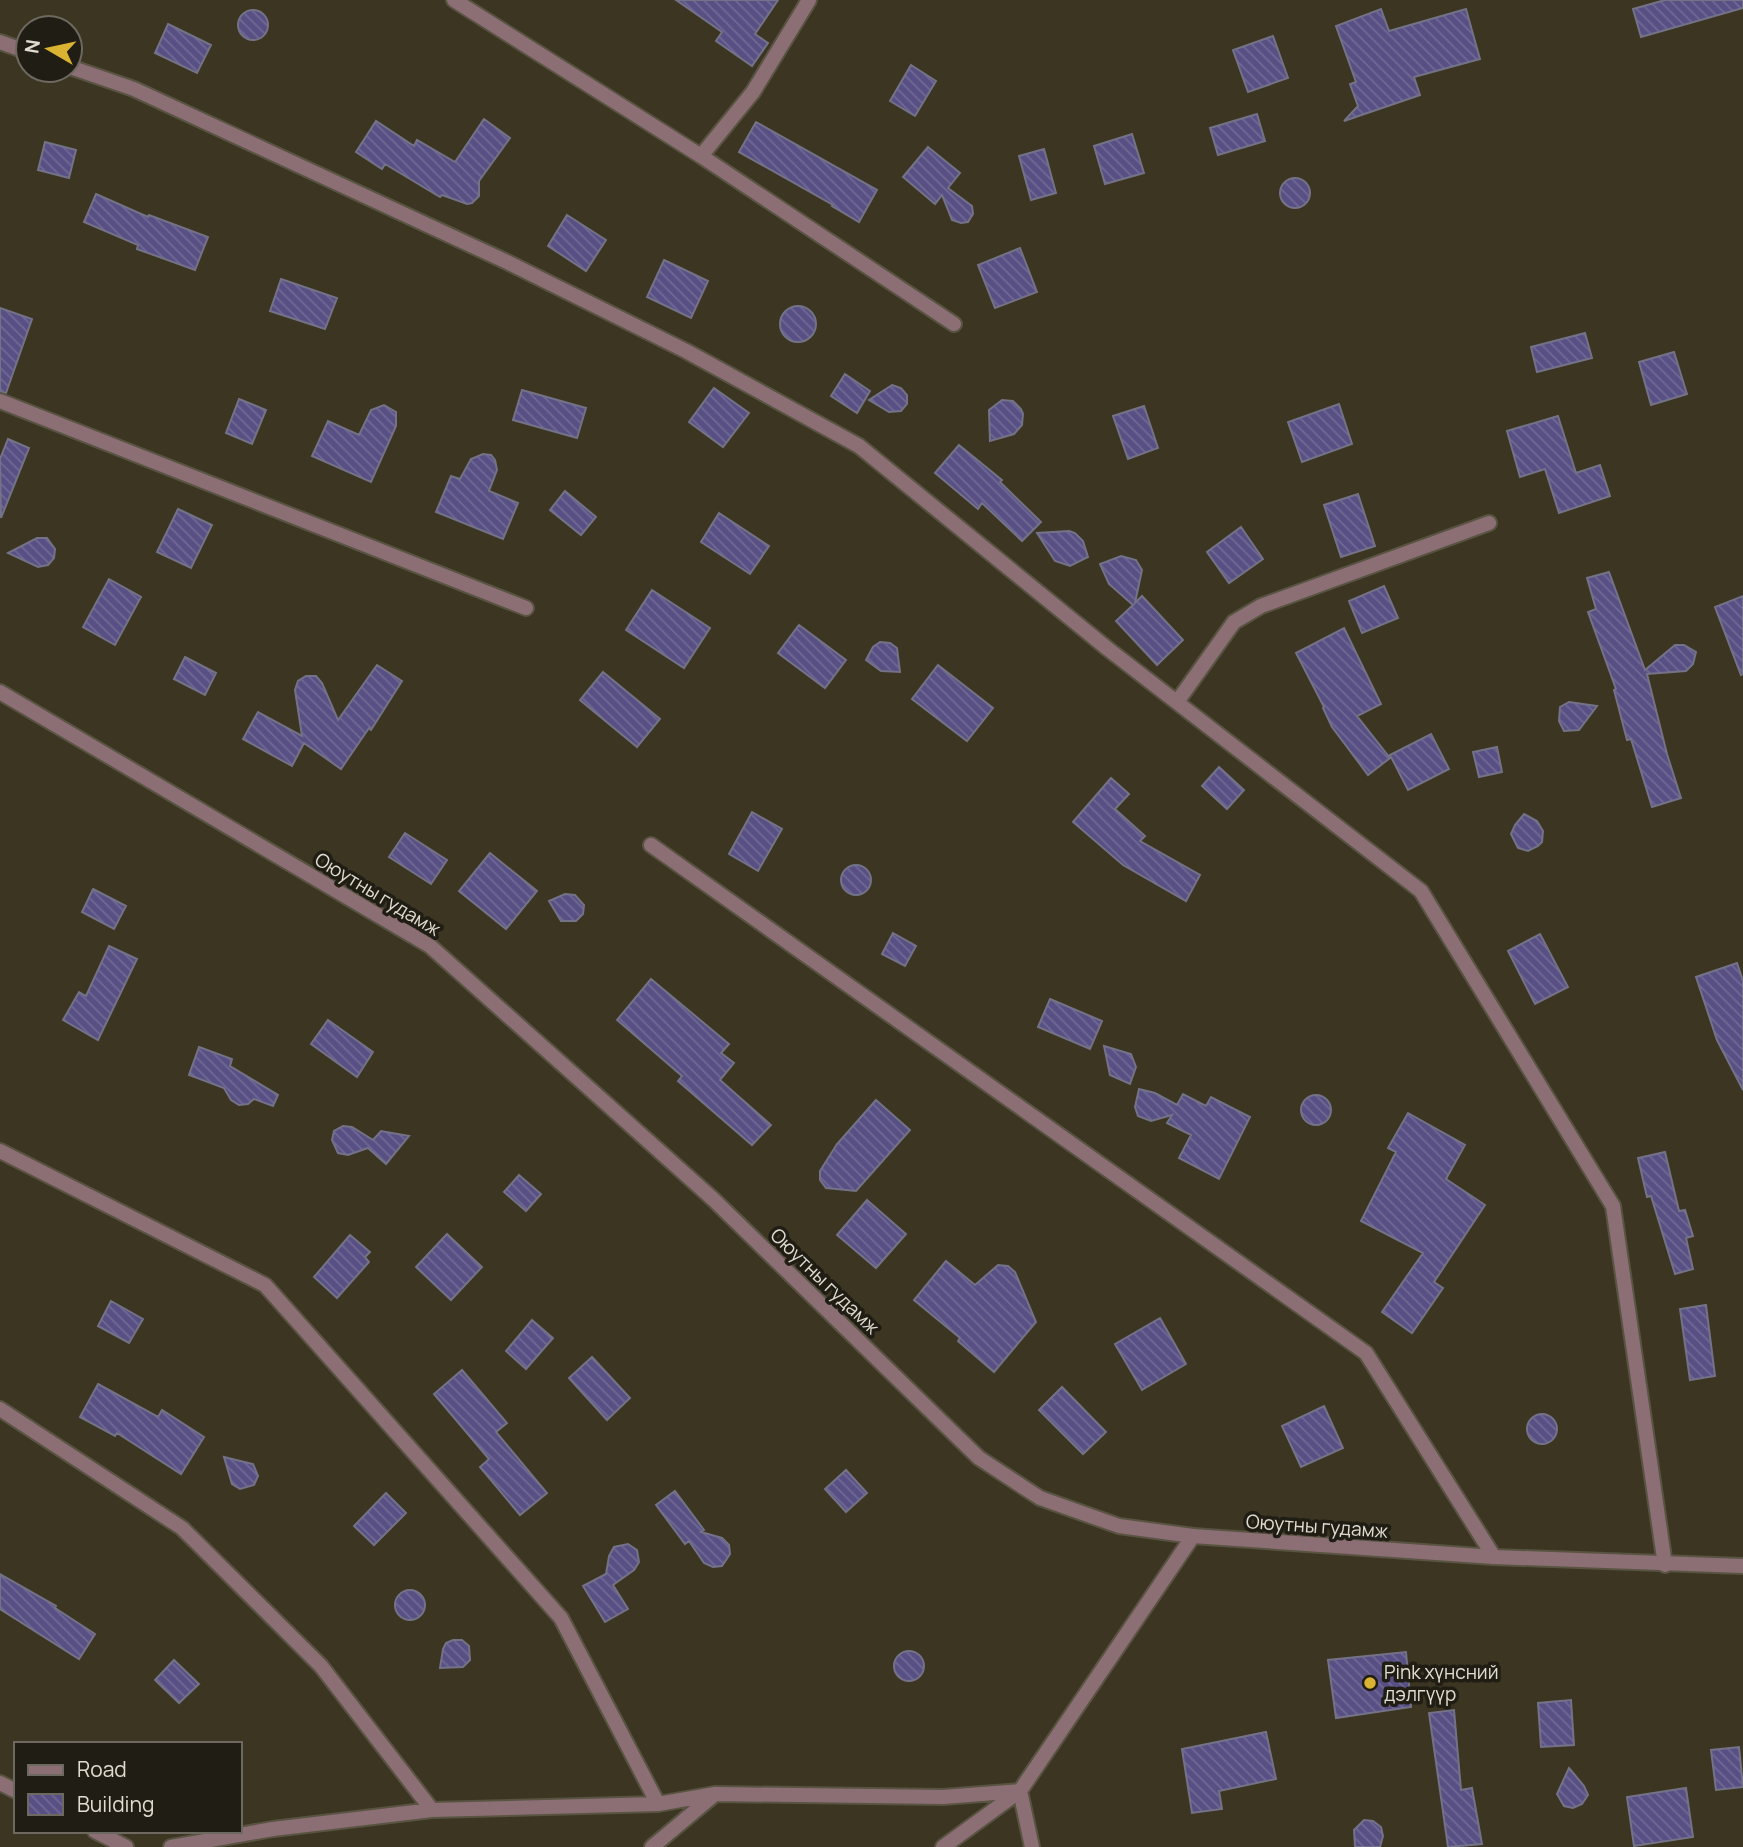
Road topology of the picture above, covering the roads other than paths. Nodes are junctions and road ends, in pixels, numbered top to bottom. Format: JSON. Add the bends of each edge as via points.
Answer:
{"nodes":[{"id":1,"x":454,"y":0,"type":"edge"},
{"id":2,"x":809,"y":0,"type":"edge"},
{"id":3,"x":84,"y":71,"type":"edge"},
{"id":4,"x":701,"y":156,"type":"junction"},
{"id":5,"x":954,"y":324,"type":"dead end"},
{"id":6,"x":0,"y":401,"type":"edge"},
{"id":7,"x":1489,"y":523,"type":"dead end"},
{"id":8,"x":526,"y":608,"type":"dead end"},
{"id":9,"x":0,"y":692,"type":"edge"},
{"id":10,"x":1177,"y":702,"type":"junction"},
{"id":11,"x":651,"y":845,"type":"dead end"},
{"id":12,"x":0,"y":1151,"type":"edge"},
{"id":13,"x":0,"y":1409,"type":"edge"},
{"id":14,"x":1193,"y":1536,"type":"junction"},
{"id":15,"x":1494,"y":1558,"type":"junction"},
{"id":16,"x":1665,"y":1565,"type":"junction"},
{"id":17,"x":1743,"y":1566,"type":"edge"},
{"id":18,"x":1020,"y":1791,"type":"junction"},
{"id":19,"x":715,"y":1794,"type":"junction"},
{"id":20,"x":658,"y":1804,"type":"junction"},
{"id":21,"x":432,"y":1810,"type":"junction"},
{"id":22,"x":99,"y":1833,"type":"edge"},
{"id":23,"x":126,"y":1847,"type":"edge"},
{"id":24,"x":171,"y":1847,"type":"edge"},
{"id":25,"x":652,"y":1847,"type":"edge"},
{"id":26,"x":943,"y":1847,"type":"edge"},
{"id":27,"x":1032,"y":1847,"type":"edge"}],
"edges":[{"from":1,"to":4,"type":"street"},
{"from":2,"to":4,"type":"street","via":[[753,92]]},
{"from":3,"to":10,"type":"street","via":[[134,89],[505,261],[685,351],[859,446]]},
{"from":4,"to":5,"type":"street"},
{"from":6,"to":8,"type":"street"},
{"from":7,"to":10,"type":"street","via":[[1261,606],[1234,622]]},
{"from":9,"to":14,"type":"street","name":"Оюутны гудамж","via":[[430,946],[713,1199],[979,1458],[1040,1498],[1119,1526]]},
{"from":10,"to":16,"type":"street","via":[[1421,891],[1613,1206]]},
{"from":11,"to":15,"type":"street","via":[[1366,1353]]},
{"from":12,"to":20,"type":"street","via":[[265,1285],[561,1618]]},
{"from":13,"to":21,"type":"street","via":[[182,1528],[321,1666]]},
{"from":14,"to":15,"type":"street","name":"Оюутны гудамж"},
{"from":14,"to":18,"type":"street"},
{"from":15,"to":16,"type":"street","name":"Оюутны гудамж"},
{"from":16,"to":17,"type":"street","name":"Оюутны гудамж"},
{"from":18,"to":19,"type":"street","via":[[943,1797]]},
{"from":18,"to":26,"type":"street"},
{"from":18,"to":27,"type":"street"},
{"from":19,"to":20,"type":"street"},
{"from":19,"to":25,"type":"street"},
{"from":20,"to":21,"type":"street"},
{"from":21,"to":24,"type":"street","via":[[273,1829]]},
{"from":22,"to":23,"type":"street"}]}
